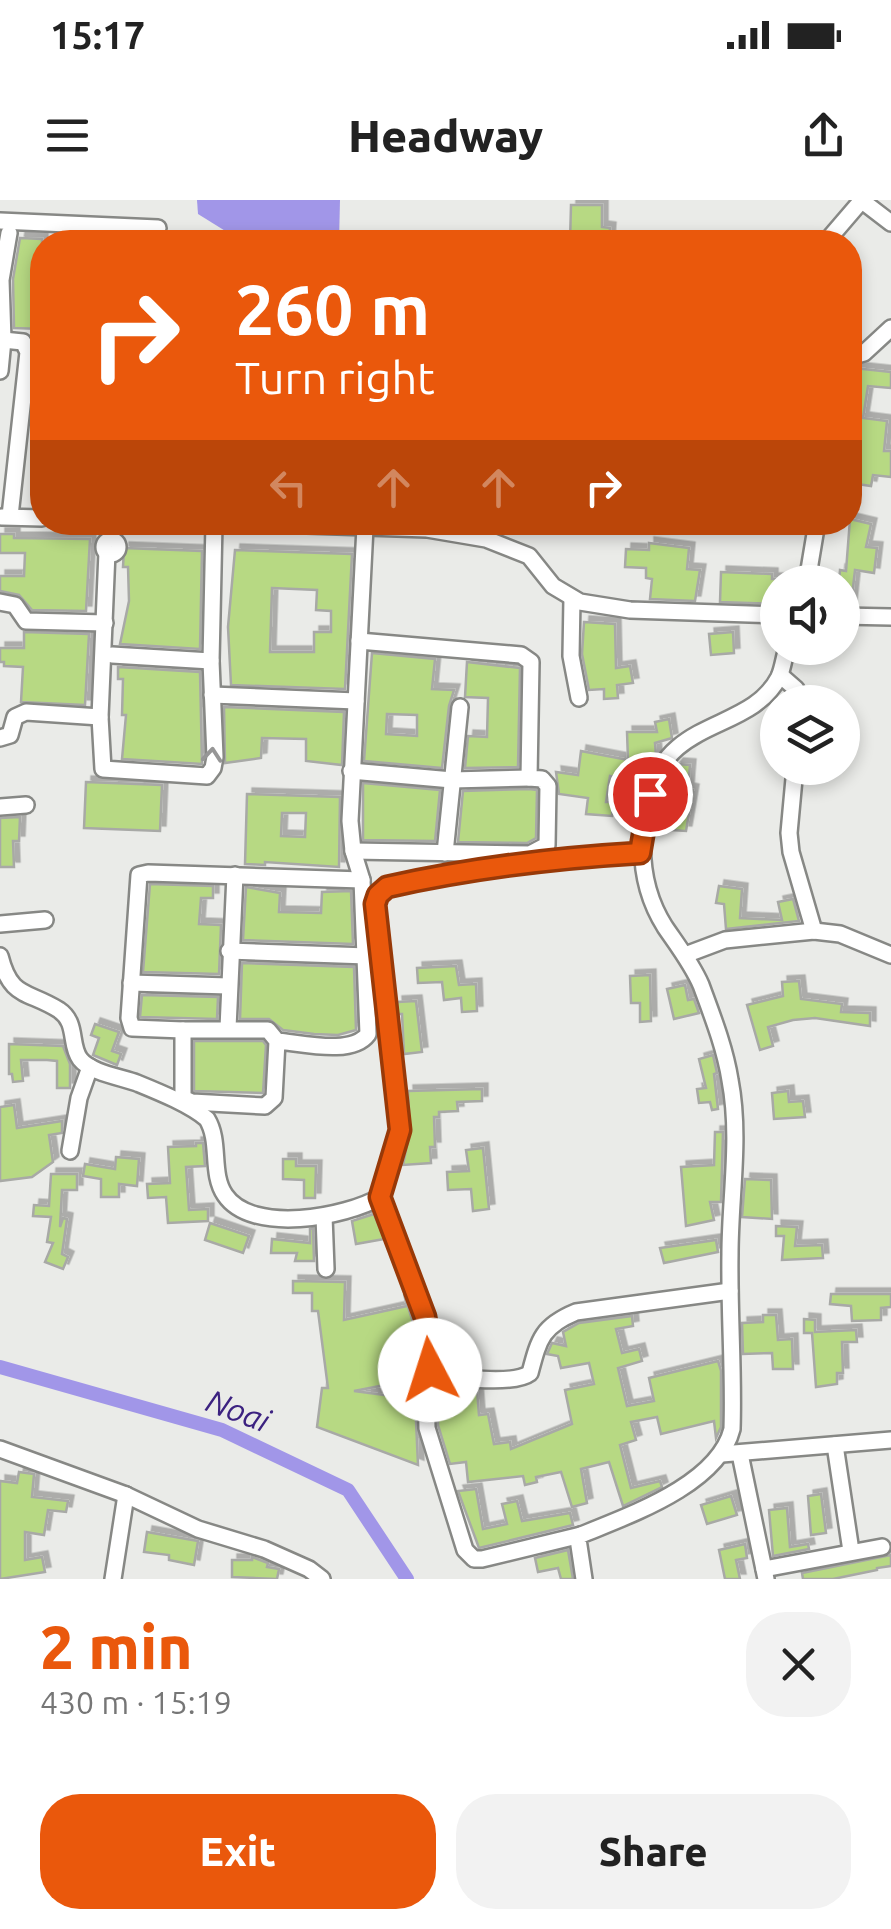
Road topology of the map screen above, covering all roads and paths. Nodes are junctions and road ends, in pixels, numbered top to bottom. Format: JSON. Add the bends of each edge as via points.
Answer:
{"nodes":[{"id":1,"x":861,"y":200,"type":"edge"},
{"id":2,"x":891,"y":223,"type":"edge"},
{"id":3,"x":5,"y":227,"type":"edge"},
{"id":4,"x":158,"y":228,"type":"dead end"},
{"id":5,"x":836,"y":230,"type":"edge"},
{"id":6,"x":891,"y":328,"type":"edge"},
{"id":7,"x":3,"y":340,"type":"junction"},
{"id":8,"x":862,"y":354,"type":"edge"},
{"id":9,"x":0,"y":371,"type":"edge"},
{"id":10,"x":8,"y":456,"type":"edge"},
{"id":11,"x":5,"y":517,"type":"edge"},
{"id":12,"x":30,"y":518,"type":"edge"},
{"id":13,"x":109,"y":535,"type":"edge"},
{"id":14,"x":114,"y":535,"type":"edge"},
{"id":15,"x":214,"y":535,"type":"edge"},
{"id":16,"x":365,"y":535,"type":"edge"},
{"id":17,"x":462,"y":535,"type":"edge"},
{"id":18,"x":815,"y":535,"type":"edge"},
{"id":19,"x":111,"y":547,"type":"junction"},
{"id":20,"x":811,"y":565,"type":"edge"},
{"id":21,"x":572,"y":598,"type":"junction"},
{"id":22,"x":0,"y":602,"type":"edge"},
{"id":23,"x":760,"y":615,"type":"edge"},
{"id":24,"x":860,"y":616,"type":"edge"},
{"id":25,"x":891,"y":617,"type":"edge"},
{"id":26,"x":105,"y":623,"type":"junction"},
{"id":27,"x":358,"y":641,"type":"junction"},
{"id":28,"x":112,"y":655,"type":"junction"},
{"id":29,"x":211,"y":661,"type":"junction"},
{"id":30,"x":783,"y":665,"type":"edge"},
{"id":31,"x":780,"y":675,"type":"junction"},
{"id":32,"x":792,"y":685,"type":"edge"},
{"id":33,"x":212,"y":695,"type":"junction"},
{"id":34,"x":579,"y":698,"type":"dead end"},
{"id":35,"x":356,"y":700,"type":"junction"},
{"id":36,"x":460,"y":707,"type":"dead end"},
{"id":37,"x":100,"y":717,"type":"junction"},
{"id":38,"x":0,"y":738,"type":"edge"},
{"id":39,"x":102,"y":766,"type":"junction"},
{"id":40,"x":351,"y":771,"type":"junction"},
{"id":41,"x":529,"y":778,"type":"junction"},
{"id":42,"x":452,"y":780,"type":"junction"},
{"id":43,"x":793,"y":785,"type":"edge"},
{"id":44,"x":26,"y":805,"type":"dead end"},
{"id":45,"x":0,"y":807,"type":"edge"},
{"id":46,"x":353,"y":850,"type":"junction"},
{"id":47,"x":445,"y":853,"type":"junction"},
{"id":48,"x":640,"y":853,"type":"junction"},
{"id":49,"x":235,"y":875,"type":"junction"},
{"id":50,"x":362,"y":880,"type":"junction"},
{"id":51,"x":44,"y":920,"type":"dead end"},
{"id":52,"x":0,"y":924,"type":"edge"},
{"id":53,"x":814,"y":931,"type":"junction"},
{"id":54,"x":229,"y":951,"type":"junction"},
{"id":55,"x":685,"y":955,"type":"junction"},
{"id":56,"x":891,"y":955,"type":"edge"},
{"id":57,"x":0,"y":956,"type":"edge"},
{"id":58,"x":367,"y":956,"type":"junction"},
{"id":59,"x":131,"y":984,"type":"junction"},
{"id":60,"x":228,"y":986,"type":"junction"},
{"id":61,"x":228,"y":1028,"type":"junction"},
{"id":62,"x":183,"y":1030,"type":"junction"},
{"id":63,"x":276,"y":1041,"type":"junction"},
{"id":64,"x":90,"y":1067,"type":"junction"},
{"id":65,"x":70,"y":1152,"type":"dead end"},
{"id":66,"x":380,"y":1197,"type":"junction"},
{"id":67,"x":324,"y":1216,"type":"junction"},
{"id":68,"x":326,"y":1269,"type":"dead end"},
{"id":69,"x":730,"y":1290,"type":"junction"},
{"id":70,"x":429,"y":1374,"type":"junction"},
{"id":71,"x":891,"y":1440,"type":"edge"},
{"id":72,"x":836,"y":1445,"type":"junction"},
{"id":73,"x":0,"y":1449,"type":"edge"},
{"id":74,"x":722,"y":1454,"type":"junction"},
{"id":75,"x":740,"y":1454,"type":"junction"},
{"id":76,"x":126,"y":1495,"type":"junction"},
{"id":77,"x":581,"y":1534,"type":"junction"},
{"id":78,"x":882,"y":1546,"type":"dead end"},
{"id":79,"x":851,"y":1551,"type":"junction"},
{"id":80,"x":765,"y":1574,"type":"edge"},
{"id":81,"x":114,"y":1579,"type":"edge"},
{"id":82,"x":322,"y":1579,"type":"edge"},
{"id":83,"x":584,"y":1579,"type":"edge"}],
"edges":[{"from":1,"to":2,"type":"street"},
{"from":1,"to":5,"type":"street"},
{"from":3,"to":4,"type":"street"},
{"from":3,"to":7,"type":"street"},
{"from":6,"to":8,"type":"street"},
{"from":7,"to":9,"type":"street"},
{"from":7,"to":10,"type":"street","via":[[23,342],[28,352]]},
{"from":10,"to":11,"type":"street"},
{"from":11,"to":12,"type":"street"},
{"from":13,"to":19,"type":"street"},
{"from":14,"to":19,"type":"street"},
{"from":15,"to":29,"type":"street"},
{"from":16,"to":27,"type":"street"},
{"from":17,"to":21,"type":"street","via":[[529,556]]},
{"from":18,"to":20,"type":"street"},
{"from":19,"to":26,"type":"street"},
{"from":19,"to":28,"type":"street"},
{"from":21,"to":23,"type":"street","via":[[630,610]]},
{"from":21,"to":34,"type":"street","via":[[571,656]]},
{"from":22,"to":26,"type":"street","via":[[15,605],[26,621]]},
{"from":24,"to":25,"type":"street"},
{"from":26,"to":37,"type":"street"},
{"from":27,"to":35,"type":"street"},
{"from":27,"to":41,"type":"street","via":[[521,655],[531,662]]},
{"from":28,"to":29,"type":"street"},
{"from":28,"to":39,"type":"street"},
{"from":29,"to":33,"type":"street"},
{"from":30,"to":31,"type":"street"},
{"from":31,"to":32,"type":"street"},
{"from":31,"to":48,"type":"street","via":[[752,706],[701,730],[665,760],[650,794]]},
{"from":33,"to":35,"type":"street"},
{"from":39,"to":33,"type":"street","one_way":true,"via":[[208,776],[214,757]]},
{"from":35,"to":40,"type":"street"},
{"from":36,"to":42,"type":"street"},
{"from":37,"to":38,"type":"street","via":[[26,712]]},
{"from":37,"to":39,"type":"street"},
{"from":40,"to":42,"type":"street"},
{"from":40,"to":46,"type":"street"},
{"from":41,"to":42,"type":"street"},
{"from":41,"to":47,"type":"street","via":[[548,786],[543,850]]},
{"from":42,"to":47,"type":"street"},
{"from":43,"to":53,"type":"street","via":[[790,852]]},
{"from":44,"to":45,"type":"street"},
{"from":46,"to":47,"type":"street"},
{"from":46,"to":50,"type":"street"},
{"from":48,"to":55,"type":"street","via":[[652,905]]},
{"from":48,"to":66,"type":"street","via":[[546,859],[387,887],[378,895],[400,1130]]},
{"from":49,"to":50,"type":"street"},
{"from":49,"to":54,"type":"street"},
{"from":49,"to":59,"type":"street","via":[[139,875]]},
{"from":50,"to":58,"type":"street"},
{"from":51,"to":52,"type":"street"},
{"from":53,"to":55,"type":"street","via":[[725,940]]},
{"from":53,"to":56,"type":"street"},
{"from":54,"to":58,"type":"street"},
{"from":54,"to":60,"type":"street"},
{"from":55,"to":69,"type":"street","via":[[731,1084]]},
{"from":57,"to":64,"type":"street","via":[[19,992],[68,1018],[80,1059]]},
{"from":58,"to":63,"type":"street","via":[[364,1040],[349,1046]]},
{"from":59,"to":60,"type":"street"},
{"from":59,"to":62,"type":"street","via":[[132,1028]]},
{"from":60,"to":61,"type":"street"},
{"from":61,"to":62,"type":"street"},
{"from":61,"to":63,"type":"street","via":[[268,1030]]},
{"from":62,"to":63,"type":"street","via":[[182,1093],[192,1102],[270,1103]]},
{"from":64,"to":65,"type":"street"},
{"from":64,"to":67,"type":"street","via":[[207,1119],[218,1176],[236,1205],[263,1216]]},
{"from":66,"to":67,"type":"street"},
{"from":66,"to":70,"type":"street","via":[[425,1317]]},
{"from":67,"to":68,"type":"street"},
{"from":69,"to":70,"type":"street","via":[[559,1318],[544,1331],[524,1378]]},
{"from":69,"to":74,"type":"street","via":[[732,1429]]},
{"from":70,"to":77,"type":"street","via":[[427,1428],[469,1556],[482,1559]]},
{"from":71,"to":72,"type":"street"},
{"from":72,"to":75,"type":"street"},
{"from":72,"to":79,"type":"street"},
{"from":73,"to":76,"type":"street"},
{"from":74,"to":75,"type":"street"},
{"from":74,"to":77,"type":"street","via":[[669,1494]]},
{"from":75,"to":80,"type":"street"},
{"from":76,"to":81,"type":"street"},
{"from":76,"to":82,"type":"street"},
{"from":77,"to":83,"type":"street"},
{"from":78,"to":79,"type":"street"},
{"from":79,"to":80,"type":"street"}]}
